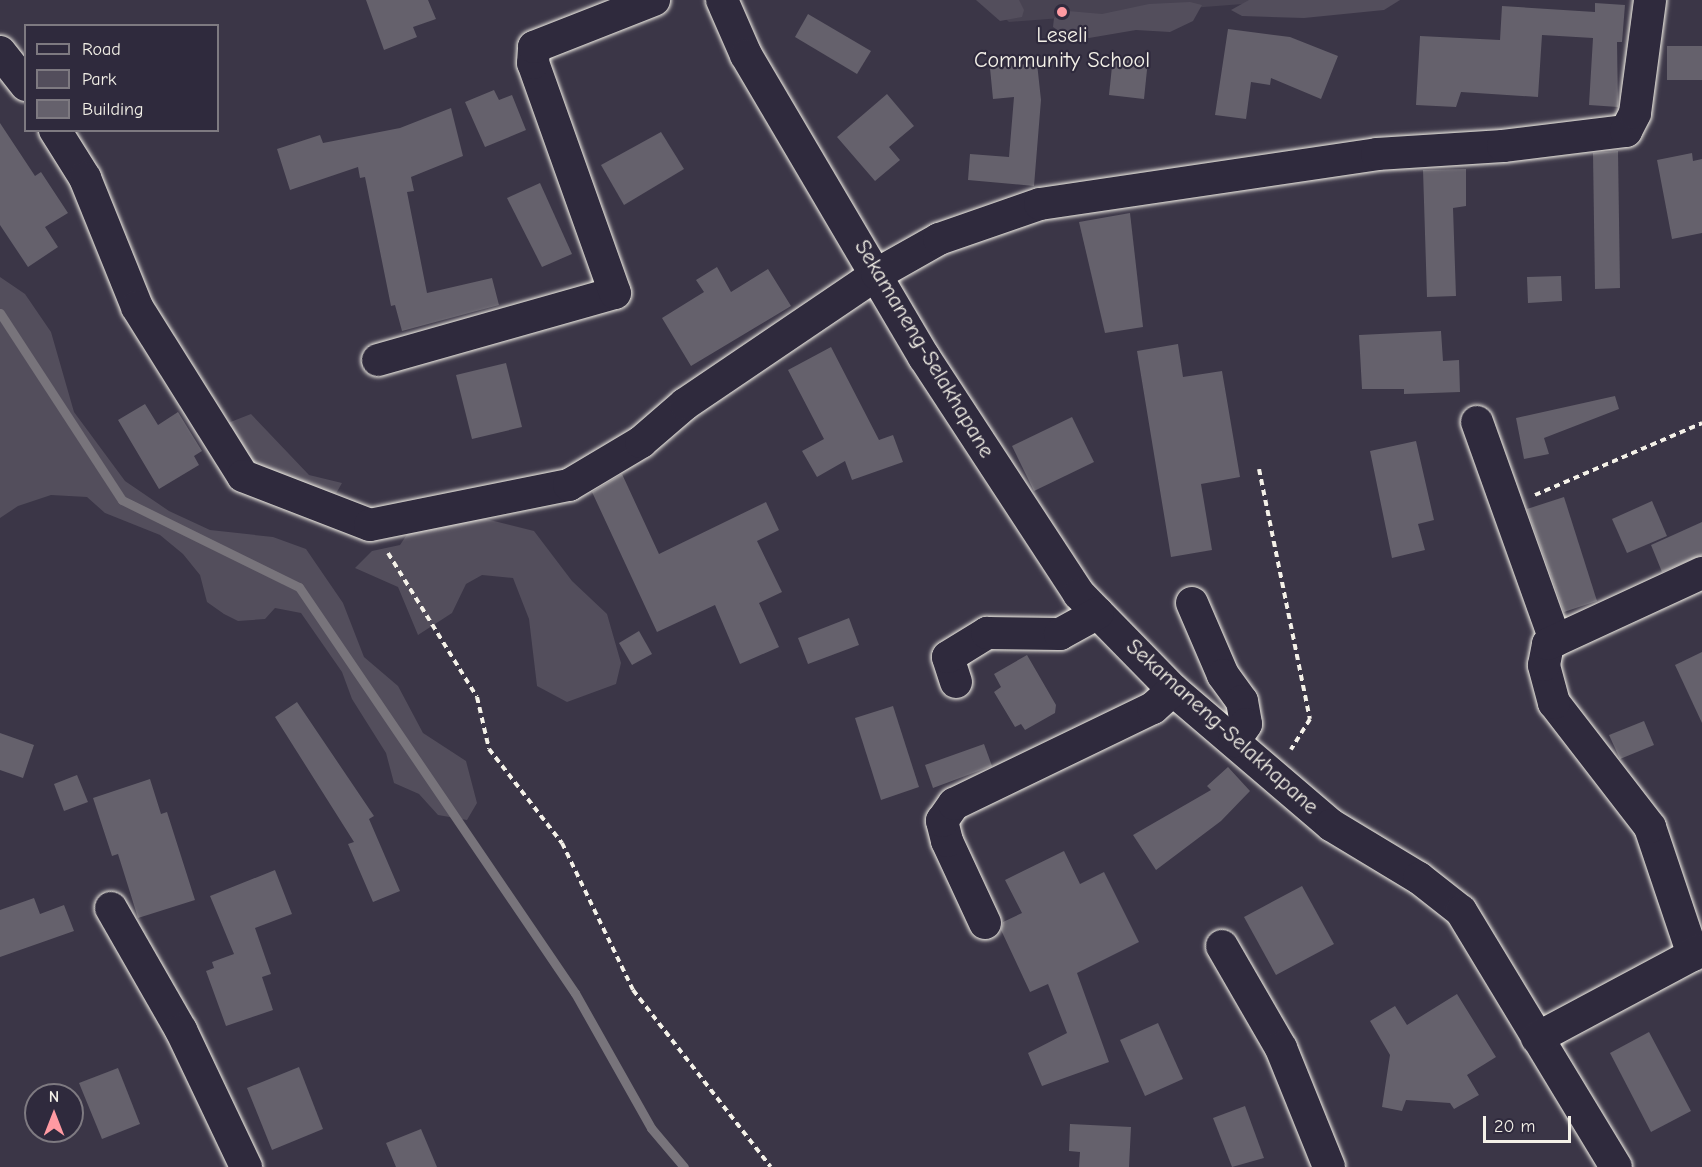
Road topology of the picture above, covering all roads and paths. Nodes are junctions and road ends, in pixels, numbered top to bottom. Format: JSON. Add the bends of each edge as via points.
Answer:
{"nodes":[{"id":1,"x":654,"y":0,"type":"edge"},
{"id":2,"x":722,"y":0,"type":"edge"},
{"id":3,"x":1650,"y":0,"type":"edge"},
{"id":4,"x":0,"y":52,"type":"edge"},
{"id":5,"x":24,"y":82,"type":"edge"},
{"id":6,"x":56,"y":132,"type":"edge"},
{"id":7,"x":877,"y":274,"type":"junction"},
{"id":8,"x":378,"y":360,"type":"dead end"},
{"id":9,"x":1477,"y":422,"type":"dead end"},
{"id":10,"x":1702,"y":423,"type":"edge"},
{"id":11,"x":1259,"y":469,"type":"dead end"},
{"id":12,"x":1507,"y":506,"type":"junction"},
{"id":13,"x":370,"y":525,"type":"junction"},
{"id":14,"x":1702,"y":573,"type":"edge"},
{"id":15,"x":1192,"y":603,"type":"dead end"},
{"id":16,"x":1098,"y":613,"type":"junction"},
{"id":17,"x":1555,"y":640,"type":"junction"},
{"id":18,"x":956,"y":682,"type":"dead end"},
{"id":19,"x":1173,"y":690,"type":"junction"},
{"id":20,"x":1234,"y":741,"type":"junction"},
{"id":21,"x":1271,"y":773,"type":"junction"},
{"id":22,"x":111,"y":908,"type":"dead end"},
{"id":23,"x":985,"y":923,"type":"dead end"},
{"id":24,"x":1222,"y":946,"type":"dead end"},
{"id":25,"x":1698,"y":953,"type":"edge"},
{"id":26,"x":1537,"y":1038,"type":"junction"},
{"id":27,"x":246,"y":1167,"type":"edge"},
{"id":28,"x":771,"y":1167,"type":"edge"},
{"id":29,"x":1329,"y":1167,"type":"edge"},
{"id":30,"x":1616,"y":1167,"type":"edge"}],
"edges":[{"from":1,"to":8,"type":"street","via":[[534,47],[532,63],[615,294]]},
{"from":2,"to":7,"type":"street","name":"Sekamaneng-Selakhapane","via":[[746,55]]},
{"from":3,"to":7,"type":"street","via":[[1635,113],[1626,130],[1503,146],[1377,154],[1040,204],[939,239]]},
{"from":4,"to":5,"type":"street"},
{"from":6,"to":13,"type":"street","via":[[85,178],[137,307],[243,476]]},
{"from":7,"to":13,"type":"street","via":[[685,404],[641,442],[569,485]]},
{"from":7,"to":16,"type":"street","name":"Sekamaneng-Selakhapane","via":[[942,385],[1079,594]]},
{"from":9,"to":12,"type":"street"},
{"from":10,"to":12,"type":"path"},
{"from":11,"to":21,"type":"path","via":[[1310,719]]},
{"from":12,"to":17,"type":"street"},
{"from":13,"to":28,"type":"path","via":[[477,697],[489,749],[562,843],[633,990]]},
{"from":14,"to":17,"type":"street"},
{"from":15,"to":20,"type":"street","via":[[1223,675],[1242,701],[1246,724]]},
{"from":16,"to":18,"type":"street","via":[[1060,634],[987,633],[948,657]]},
{"from":16,"to":19,"type":"street","name":"Sekamaneng-Selakhapane"},
{"from":17,"to":25,"type":"street","via":[[1548,644],[1544,665],[1554,703],[1650,827]]},
{"from":19,"to":20,"type":"street","name":"Sekamaneng-Selakhapane"},
{"from":19,"to":23,"type":"street","via":[[1154,708],[954,804],[942,821],[947,841]]},
{"from":20,"to":21,"type":"street","name":"Sekamaneng-Selakhapane"},
{"from":21,"to":26,"type":"street","name":"Sekamaneng-Selakhapane","via":[[1331,825],[1419,878],[1461,911]]},
{"from":22,"to":27,"type":"street","via":[[181,1030]]},
{"from":24,"to":29,"type":"street","via":[[1281,1048]]},
{"from":25,"to":26,"type":"street"},
{"from":26,"to":30,"type":"street","name":"Sekamaneng-Selakhapane"}]}
